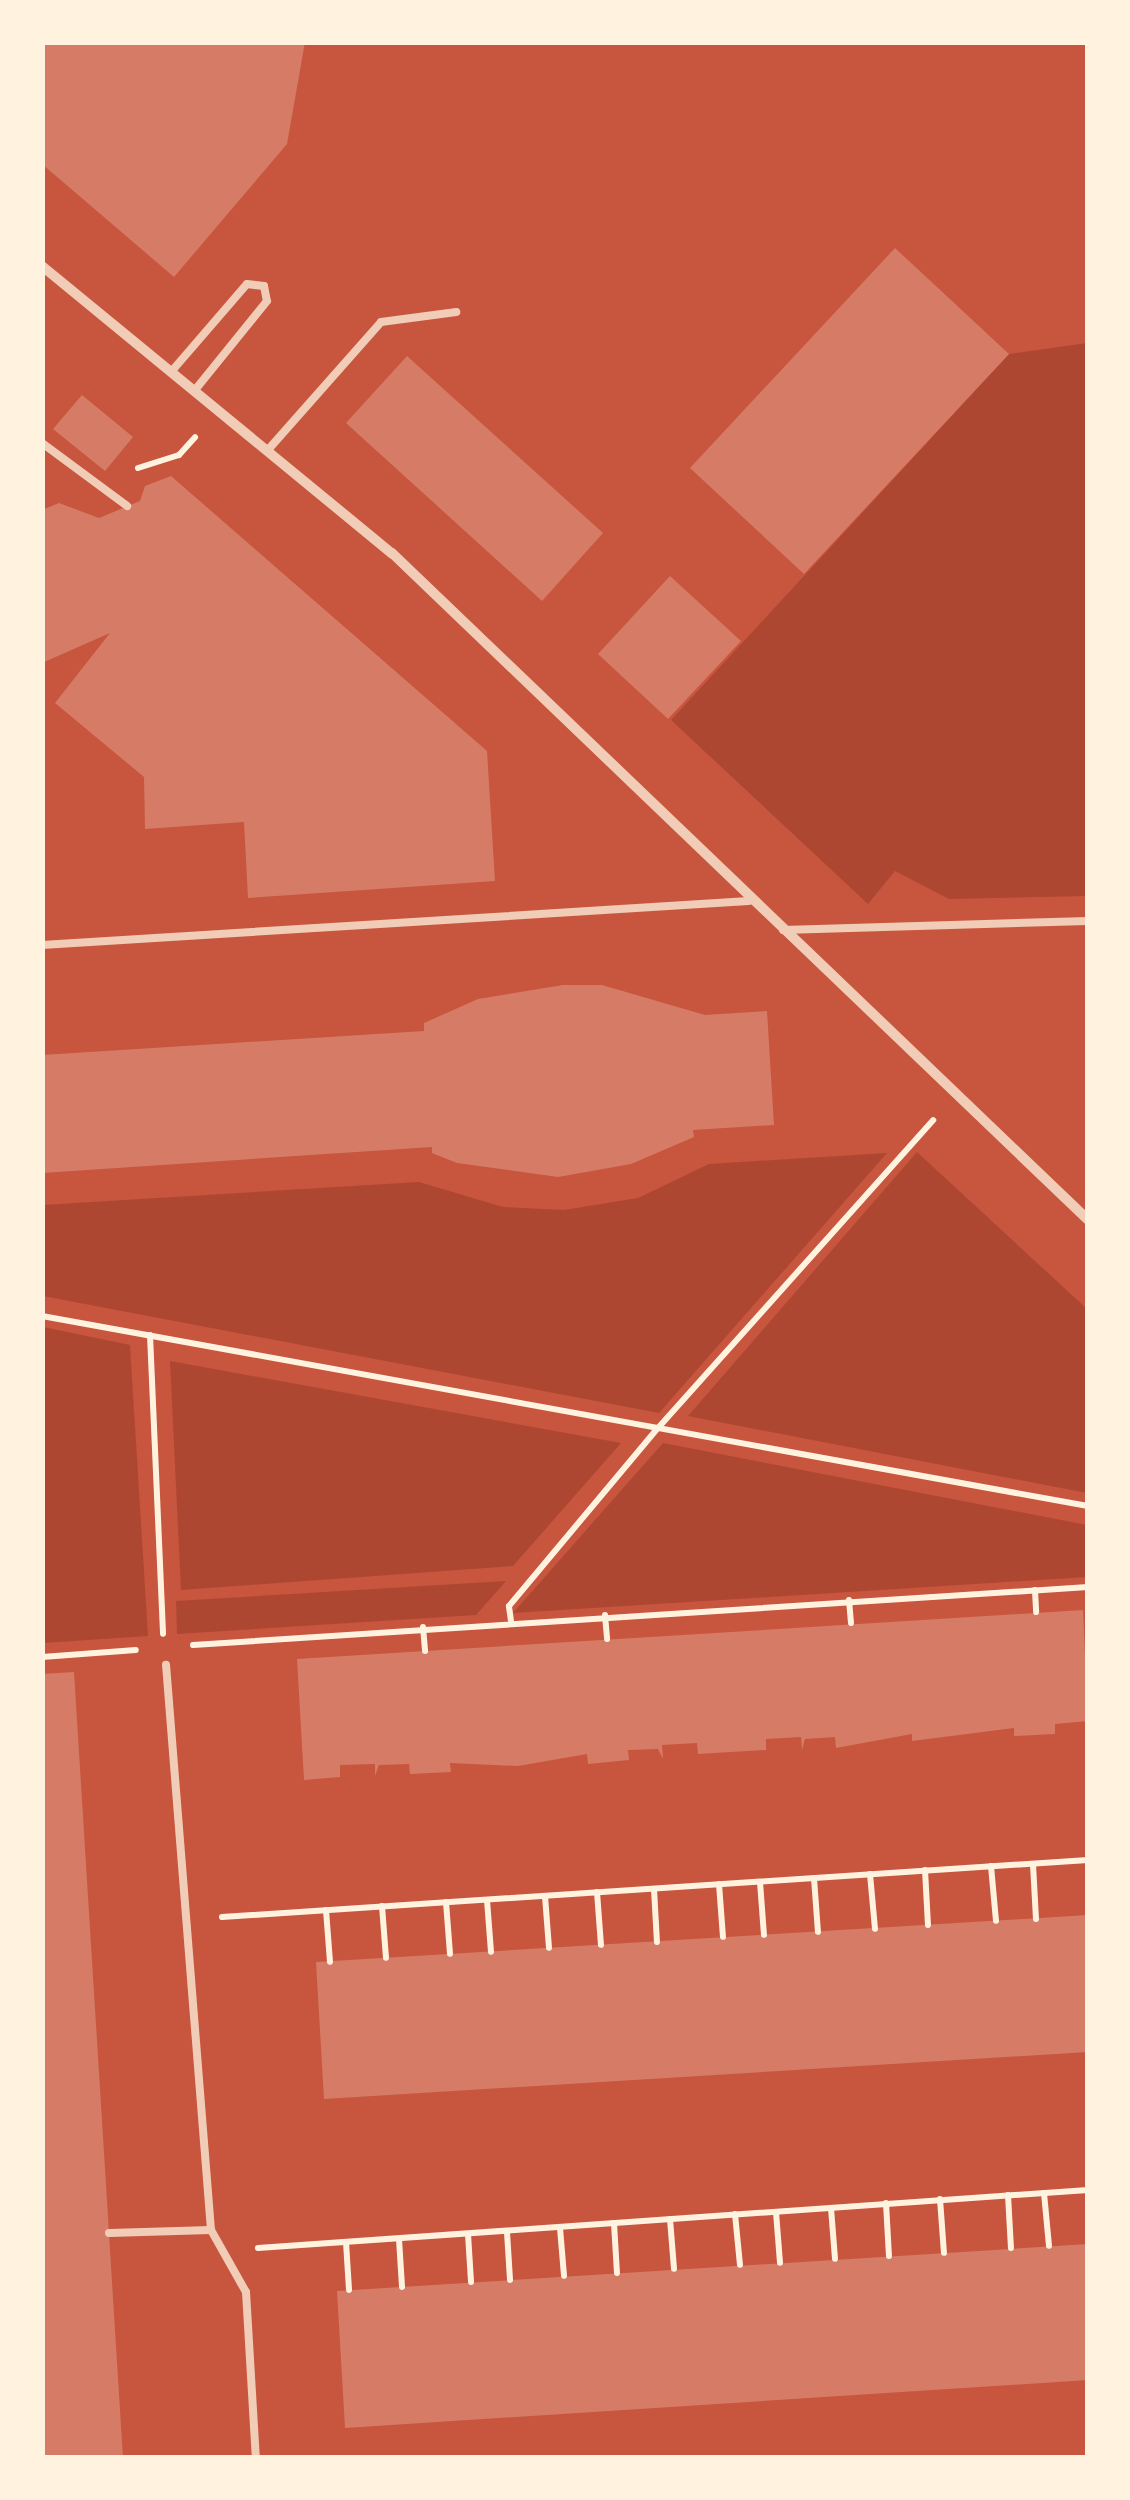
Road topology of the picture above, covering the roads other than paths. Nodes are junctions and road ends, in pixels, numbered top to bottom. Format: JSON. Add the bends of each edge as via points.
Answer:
{"nodes":[{"id":1,"x":42,"y":266,"type":"edge"},
{"id":2,"x":456,"y":312,"type":"dead end"},
{"id":3,"x":172,"y":372,"type":"junction"},
{"id":4,"x":194,"y":391,"type":"junction"},
{"id":5,"x":42,"y":442,"type":"edge"},
{"id":6,"x":267,"y":451,"type":"junction"},
{"id":7,"x":127,"y":506,"type":"dead end"},
{"id":8,"x":749,"y":900,"type":"junction"},
{"id":9,"x":1088,"y":921,"type":"edge"},
{"id":10,"x":778,"y":930,"type":"junction"},
{"id":11,"x":42,"y":945,"type":"edge"},
{"id":12,"x":1088,"y":1220,"type":"edge"},
{"id":13,"x":166,"y":1665,"type":"road end"},
{"id":14,"x":211,"y":2230,"type":"junction"},
{"id":15,"x":109,"y":2233,"type":"dead end"},
{"id":16,"x":256,"y":2458,"type":"edge"}],
"edges":[{"from":1,"to":3,"type":"street"},
{"from":2,"to":6,"type":"lane","via":[[381,322]]},
{"from":3,"to":4,"type":"street"},
{"from":3,"to":4,"type":"lane","via":[[247,284],[264,286],[267,301]]},
{"from":4,"to":6,"type":"street"},
{"from":5,"to":7,"type":"lane"},
{"from":6,"to":8,"type":"street","via":[[392,553]]},
{"from":8,"to":10,"type":"street"},
{"from":8,"to":11,"type":"lane"},
{"from":9,"to":10,"type":"lane"},
{"from":10,"to":12,"type":"street"},
{"from":13,"to":14,"type":"lane"},
{"from":14,"to":15,"type":"lane"},
{"from":14,"to":16,"type":"lane","via":[[246,2292]]}]}
